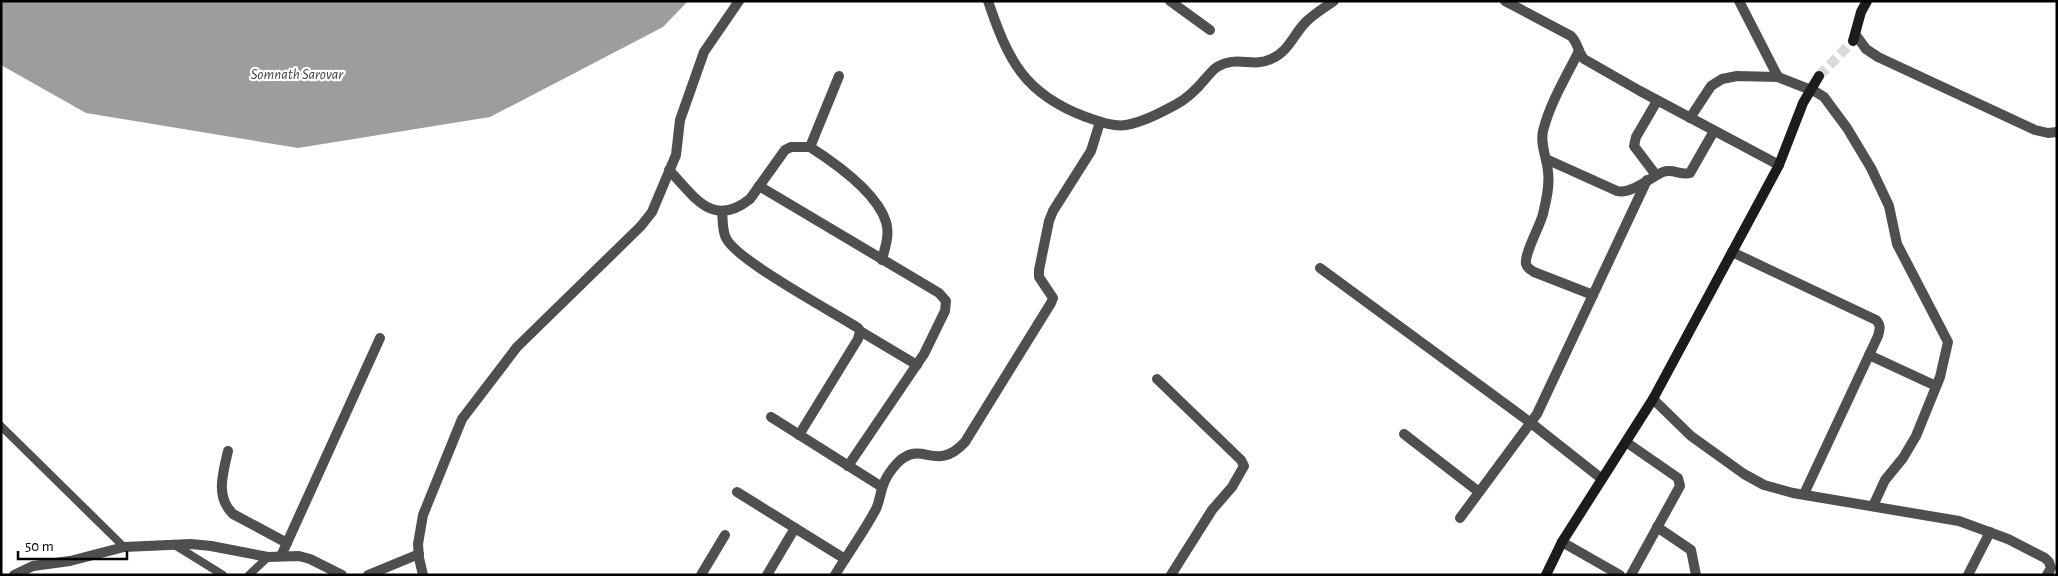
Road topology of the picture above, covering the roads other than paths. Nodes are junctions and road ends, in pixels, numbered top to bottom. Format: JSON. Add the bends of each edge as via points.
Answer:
{"nodes":[{"id":1,"x":739,"y":1,"type":"edge"},
{"id":2,"x":988,"y":1,"type":"edge"},
{"id":3,"x":1170,"y":1,"type":"edge"},
{"id":4,"x":1334,"y":1,"type":"edge"},
{"id":5,"x":1505,"y":1,"type":"edge"},
{"id":6,"x":1739,"y":1,"type":"edge"},
{"id":7,"x":1863,"y":3,"type":"edge"},
{"id":8,"x":1210,"y":30,"type":"dead end"},
{"id":9,"x":1579,"y":51,"type":"junction"},
{"id":10,"x":839,"y":76,"type":"dead end"},
{"id":11,"x":1819,"y":76,"type":"tunnel mouth"},
{"id":12,"x":1778,"y":77,"type":"junction"},
{"id":13,"x":1810,"y":90,"type":"junction"},
{"id":14,"x":1657,"y":101,"type":"junction"},
{"id":15,"x":1690,"y":118,"type":"junction"},
{"id":16,"x":1100,"y":122,"type":"junction"},
{"id":17,"x":1714,"y":131,"type":"junction"},
{"id":18,"x":2057,"y":132,"type":"edge"},
{"id":19,"x":810,"y":148,"type":"junction"},
{"id":20,"x":1546,"y":159,"type":"junction"},
{"id":21,"x":1779,"y":165,"type":"junction"},
{"id":22,"x":669,"y":170,"type":"junction"},
{"id":23,"x":1652,"y":178,"type":"junction"},
{"id":24,"x":759,"y":186,"type":"junction"},
{"id":25,"x":722,"y":211,"type":"junction"},
{"id":26,"x":1732,"y":252,"type":"junction"},
{"id":27,"x":882,"y":260,"type":"junction"},
{"id":28,"x":1320,"y":268,"type":"dead end"},
{"id":29,"x":1593,"y":296,"type":"junction"},
{"id":30,"x":860,"y":331,"type":"junction"},
{"id":31,"x":380,"y":338,"type":"dead end"},
{"id":32,"x":1869,"y":355,"type":"junction"},
{"id":33,"x":917,"y":365,"type":"junction"},
{"id":34,"x":1157,"y":379,"type":"dead end"},
{"id":35,"x":1936,"y":386,"type":"junction"},
{"id":36,"x":1653,"y":399,"type":"junction"},
{"id":37,"x":771,"y":418,"type":"dead end"},
{"id":38,"x":1531,"y":423,"type":"junction"},
{"id":39,"x":1,"y":426,"type":"edge"},
{"id":40,"x":1404,"y":434,"type":"dead end"},
{"id":41,"x":799,"y":435,"type":"junction"},
{"id":42,"x":1626,"y":442,"type":"junction"},
{"id":43,"x":228,"y":451,"type":"dead end"},
{"id":44,"x":848,"y":466,"type":"junction"},
{"id":45,"x":1602,"y":479,"type":"junction"},
{"id":46,"x":882,"y":487,"type":"junction"},
{"id":47,"x":736,"y":492,"type":"dead end"},
{"id":48,"x":1480,"y":492,"type":"junction"},
{"id":49,"x":1804,"y":494,"type":"junction"},
{"id":50,"x":1873,"y":506,"type":"junction"},
{"id":51,"x":1460,"y":518,"type":"dead end"},
{"id":52,"x":1657,"y":527,"type":"junction"},
{"id":53,"x":795,"y":528,"type":"junction"},
{"id":54,"x":1990,"y":532,"type":"junction"},
{"id":55,"x":725,"y":535,"type":"dead end"},
{"id":56,"x":1562,"y":542,"type":"junction"},
{"id":57,"x":287,"y":543,"type":"junction"},
{"id":58,"x":173,"y":544,"type":"junction"},
{"id":59,"x":124,"y":547,"type":"junction"},
{"id":60,"x":419,"y":554,"type":"junction"},
{"id":61,"x":282,"y":556,"type":"junction"},
{"id":62,"x":268,"y":557,"type":"junction"},
{"id":63,"x":845,"y":559,"type":"junction"},
{"id":64,"x":14,"y":575,"type":"edge"},
{"id":65,"x":223,"y":575,"type":"edge"},
{"id":66,"x":249,"y":575,"type":"edge"},
{"id":67,"x":342,"y":575,"type":"edge"},
{"id":68,"x":368,"y":575,"type":"edge"},
{"id":69,"x":424,"y":575,"type":"edge"},
{"id":70,"x":701,"y":575,"type":"edge"},
{"id":71,"x":767,"y":575,"type":"edge"},
{"id":72,"x":835,"y":575,"type":"edge"},
{"id":73,"x":1170,"y":575,"type":"edge"},
{"id":74,"x":1546,"y":575,"type":"edge"},
{"id":75,"x":1620,"y":575,"type":"edge"},
{"id":76,"x":1631,"y":575,"type":"edge"},
{"id":77,"x":1696,"y":575,"type":"edge"},
{"id":78,"x":1968,"y":575,"type":"edge"},
{"id":79,"x":2047,"y":575,"type":"edge"}],
"edges":[{"from":1,"to":22,"type":"street","via":[[704,52],[680,120],[676,155]]},
{"from":2,"to":16,"type":"street","via":[[1002,42],[1028,82],[1048,99]]},
{"from":3,"to":8,"type":"street"},
{"from":4,"to":16,"type":"street","via":[[1306,21],[1286,49],[1270,60],[1225,63],[1214,69],[1175,106],[1124,125]]},
{"from":5,"to":9,"type":"street","via":[[1568,34],[1575,39]]},
{"from":6,"to":12,"type":"street"},
{"from":7,"to":18,"type":"street","via":[[1854,37],[1878,57],[2036,130]]},
{"from":9,"to":14,"type":"street","via":[[1584,59]]},
{"from":9,"to":20,"type":"street","via":[[1547,118],[1542,144]]},
{"from":10,"to":19,"type":"street"},
{"from":11,"to":13,"type":"street"},
{"from":12,"to":13,"type":"street"},
{"from":12,"to":15,"type":"street","via":[[1722,79],[1711,86]]},
{"from":13,"to":21,"type":"street"},
{"from":13,"to":35,"type":"street","via":[[1824,97],[1862,152],[1886,199],[1899,248],[1947,338]]},
{"from":14,"to":15,"type":"street"},
{"from":14,"to":23,"type":"street","via":[[1634,146]]},
{"from":15,"to":17,"type":"street"},
{"from":16,"to":46,"type":"street","via":[[1091,151],[1049,221],[1039,276],[1053,298],[1051,303],[957,451],[948,456],[918,454],[904,457]]},
{"from":17,"to":21,"type":"street"},
{"from":17,"to":23,"type":"street","via":[[1690,173],[1669,170]]},
{"from":19,"to":24,"type":"street","via":[[791,147],[785,150]]},
{"from":19,"to":27,"type":"street","via":[[850,177],[880,210],[888,232]]},
{"from":20,"to":23,"type":"street","via":[[1621,192]]},
{"from":20,"to":29,"type":"street","via":[[1548,181],[1544,211],[1526,264],[1534,272]]},
{"from":21,"to":26,"type":"street"},
{"from":22,"to":25,"type":"street","via":[[706,206]]},
{"from":22,"to":60,"type":"street","via":[[652,212],[641,226],[517,347],[462,419],[423,515]]},
{"from":23,"to":29,"type":"street"},
{"from":24,"to":25,"type":"street","via":[[744,204]]},
{"from":24,"to":27,"type":"street"},
{"from":25,"to":30,"type":"street","via":[[725,237],[736,250]]},
{"from":26,"to":32,"type":"street","via":[[1876,320],[1880,329]]},
{"from":26,"to":36,"type":"street"},
{"from":27,"to":33,"type":"street","via":[[946,301],[945,311]]},
{"from":28,"to":38,"type":"street"},
{"from":29,"to":38,"type":"street"},
{"from":30,"to":33,"type":"street"},
{"from":30,"to":41,"type":"street"},
{"from":31,"to":57,"type":"street"},
{"from":32,"to":35,"type":"street"},
{"from":32,"to":49,"type":"street"},
{"from":33,"to":44,"type":"street"},
{"from":34,"to":73,"type":"street","via":[[1244,466]]},
{"from":35,"to":50,"type":"street","via":[[1910,447],[1885,480]]},
{"from":36,"to":42,"type":"street"},
{"from":36,"to":49,"type":"street","via":[[1691,436],[1744,474],[1772,488]]},
{"from":37,"to":41,"type":"street"},
{"from":38,"to":45,"type":"street"},
{"from":38,"to":48,"type":"street"},
{"from":39,"to":59,"type":"lane"},
{"from":40,"to":48,"type":"street"},
{"from":41,"to":44,"type":"street"},
{"from":42,"to":45,"type":"street"},
{"from":42,"to":52,"type":"street","via":[[1680,482]]},
{"from":43,"to":57,"type":"street","via":[[221,487],[229,510]]},
{"from":44,"to":46,"type":"street"},
{"from":45,"to":56,"type":"street"},
{"from":46,"to":63,"type":"street","via":[[876,509]]},
{"from":47,"to":53,"type":"street"},
{"from":48,"to":51,"type":"street"},
{"from":49,"to":50,"type":"street"},
{"from":50,"to":54,"type":"street","via":[[1943,517]]},
{"from":52,"to":76,"type":"street"},
{"from":52,"to":77,"type":"street","via":[[1691,550]]},
{"from":53,"to":63,"type":"street"},
{"from":53,"to":71,"type":"street"},
{"from":54,"to":78,"type":"street"},
{"from":54,"to":79,"type":"street","via":[[2044,558],[2051,568]]},
{"from":55,"to":70,"type":"street"},
{"from":56,"to":74,"type":"street"},
{"from":56,"to":75,"type":"street"},
{"from":57,"to":61,"type":"street"},
{"from":58,"to":59,"type":"street"},
{"from":58,"to":62,"type":"street","via":[[211,546]]},
{"from":58,"to":65,"type":"lane"},
{"from":59,"to":64,"type":"street","via":[[70,561],[33,566]]},
{"from":60,"to":68,"type":"street"},
{"from":60,"to":69,"type":"street"},
{"from":61,"to":62,"type":"street"},
{"from":61,"to":67,"type":"street","via":[[310,559]]},
{"from":62,"to":66,"type":"lane"},
{"from":63,"to":72,"type":"street"}]}
